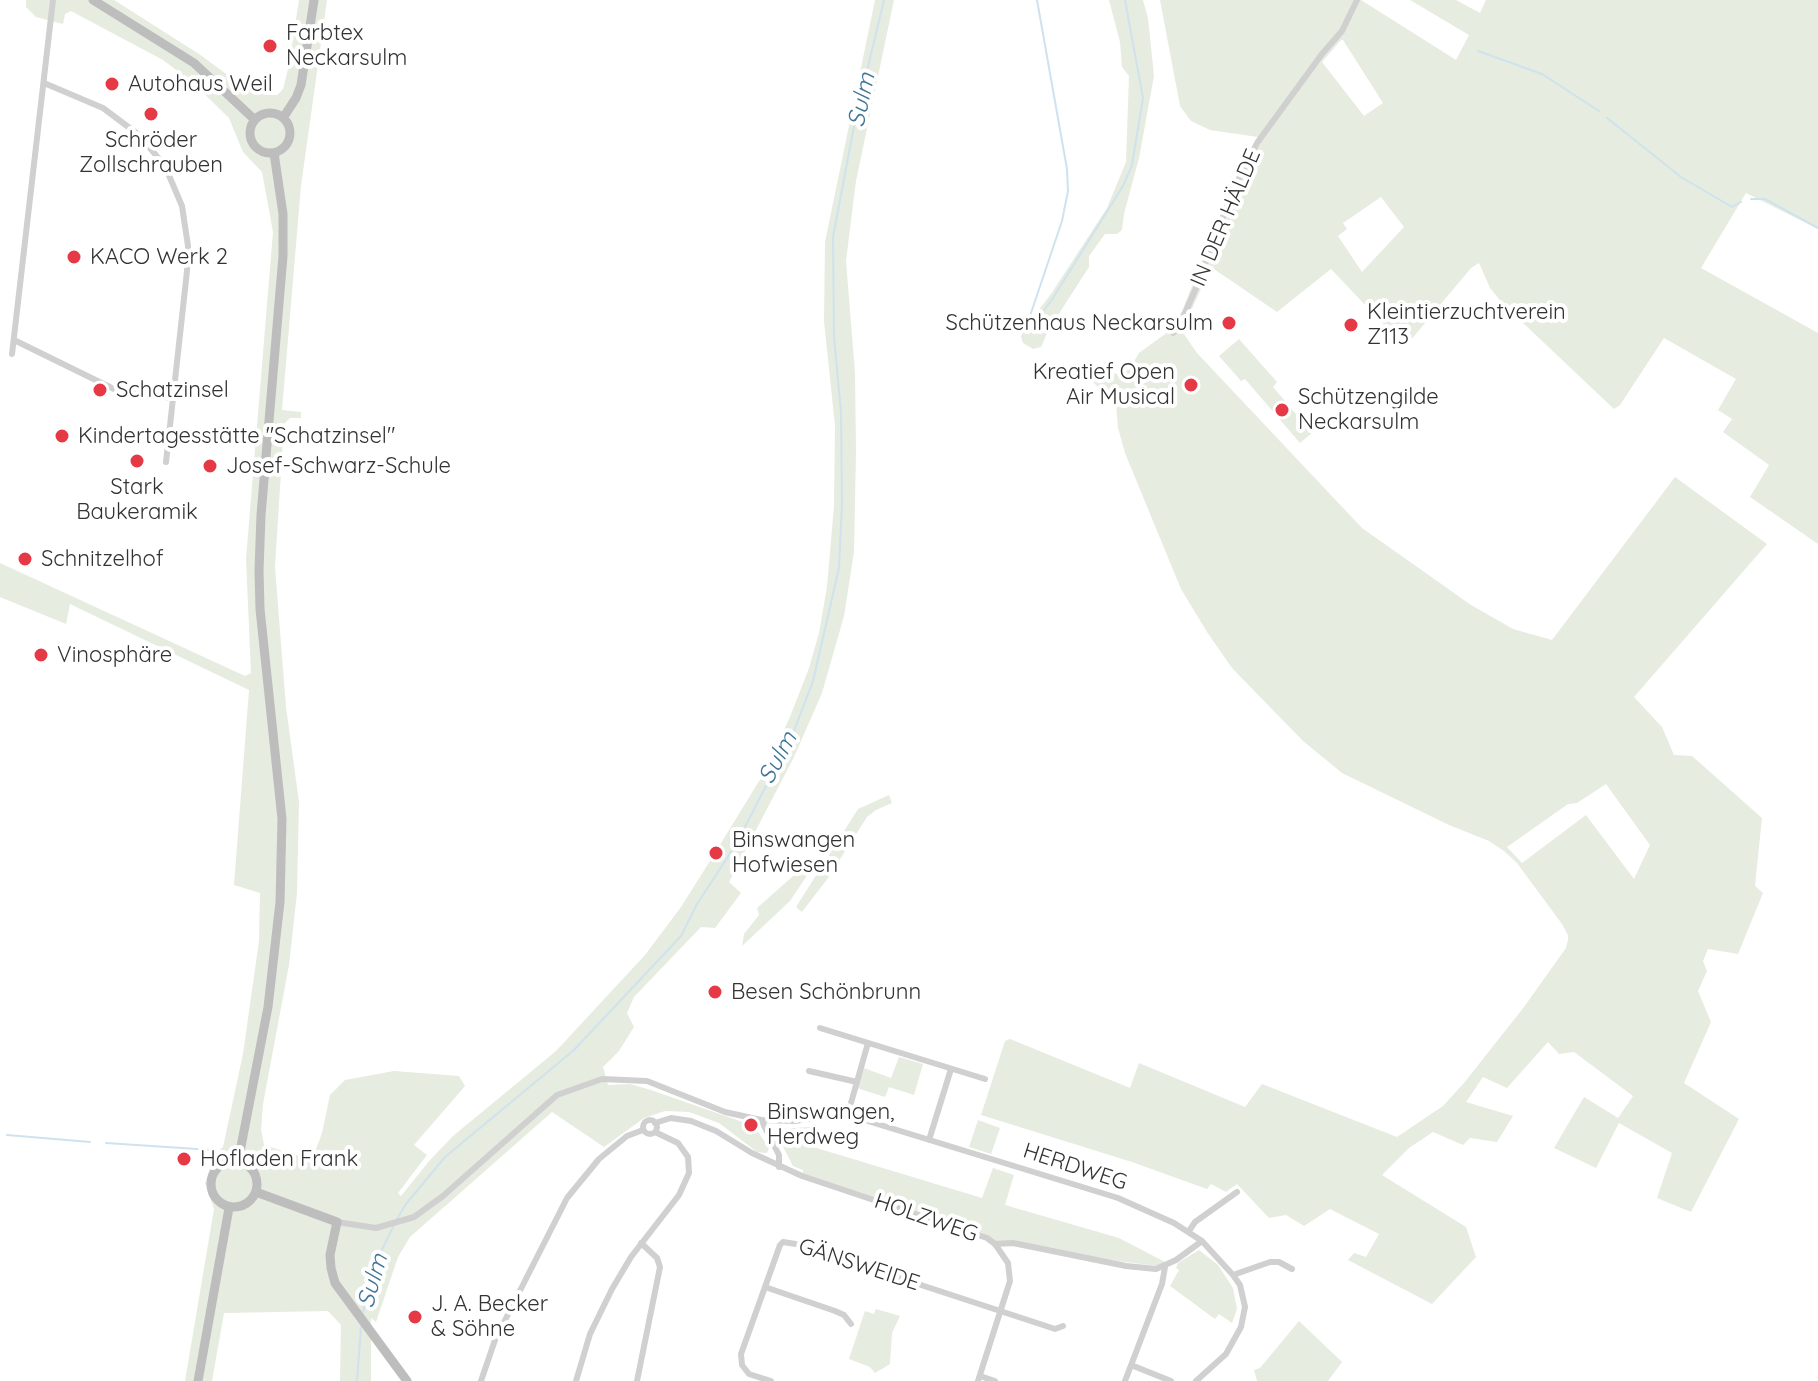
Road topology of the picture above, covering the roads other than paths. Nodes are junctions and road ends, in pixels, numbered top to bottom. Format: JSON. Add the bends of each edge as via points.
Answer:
{"nodes":[{"id":1,"x":53,"y":0,"type":"edge"},
{"id":2,"x":93,"y":0,"type":"edge"},
{"id":3,"x":314,"y":0,"type":"edge"},
{"id":4,"x":1357,"y":0,"type":"edge"},
{"id":5,"x":44,"y":83,"type":"junction"},
{"id":6,"x":283,"y":118,"type":"junction"},
{"id":7,"x":255,"y":120,"type":"junction"},
{"id":8,"x":274,"y":153,"type":"junction"},
{"id":9,"x":1173,"y":333,"type":"dead end"},
{"id":10,"x":14,"y":340,"type":"junction"},
{"id":11,"x":12,"y":354,"type":"dead end"},
{"id":12,"x":173,"y":398,"type":"junction"},
{"id":13,"x":166,"y":462,"type":"dead end"},
{"id":14,"x":820,"y":1028,"type":"dead end"},
{"id":15,"x":868,"y":1043,"type":"junction"},
{"id":16,"x":951,"y":1069,"type":"junction"},
{"id":17,"x":809,"y":1071,"type":"dead end"},
{"id":18,"x":985,"y":1079,"type":"dead end"},
{"id":19,"x":857,"y":1082,"type":"junction"},
{"id":20,"x":847,"y":1117,"type":"junction"},
{"id":21,"x":761,"y":1120,"type":"junction"},
{"id":22,"x":655,"y":1123,"type":"junction"},
{"id":23,"x":643,"y":1130,"type":"junction"},
{"id":24,"x":655,"y":1132,"type":"junction"},
{"id":25,"x":929,"y":1140,"type":"junction"},
{"id":26,"x":238,"y":1162,"type":"junction"},
{"id":27,"x":779,"y":1167,"type":"junction"},
{"id":28,"x":256,"y":1192,"type":"junction"},
{"id":29,"x":1237,"y":1192,"type":"dead end"},
{"id":30,"x":229,"y":1208,"type":"junction"},
{"id":31,"x":337,"y":1222,"type":"junction"},
{"id":32,"x":1189,"y":1231,"type":"junction"},
{"id":33,"x":1202,"y":1241,"type":"junction"},
{"id":34,"x":641,"y":1243,"type":"junction"},
{"id":35,"x":995,"y":1244,"type":"junction"},
{"id":36,"x":1165,"y":1267,"type":"junction"},
{"id":37,"x":1292,"y":1269,"type":"dead end"},
{"id":38,"x":1233,"y":1275,"type":"junction"},
{"id":39,"x":765,"y":1287,"type":"junction"},
{"id":40,"x":1001,"y":1313,"type":"junction"},
{"id":41,"x":851,"y":1324,"type":"dead end"},
{"id":42,"x":1063,"y":1326,"type":"dead end"},
{"id":43,"x":1131,"y":1365,"type":"junction"},
{"id":44,"x":979,"y":1378,"type":"edge"},
{"id":45,"x":198,"y":1381,"type":"edge"},
{"id":46,"x":407,"y":1381,"type":"edge"},
{"id":47,"x":481,"y":1381,"type":"edge"},
{"id":48,"x":576,"y":1381,"type":"edge"},
{"id":49,"x":637,"y":1381,"type":"edge"},
{"id":50,"x":771,"y":1381,"type":"edge"},
{"id":51,"x":995,"y":1381,"type":"edge"},
{"id":52,"x":1125,"y":1381,"type":"edge"},
{"id":53,"x":1171,"y":1381,"type":"edge"},
{"id":54,"x":1196,"y":1381,"type":"edge"}],
"edges":[{"from":1,"to":5,"type":"street"},
{"from":2,"to":7,"type":"main road","via":[[194,63]]},
{"from":3,"to":6,"type":"main road","via":[[301,85]]},
{"from":4,"to":9,"type":"street","name":"IN DER HÄLDE","via":[[1342,31],[1257,143]]},
{"from":5,"to":10,"type":"street"},
{"from":5,"to":12,"type":"street","via":[[122,121],[152,149],[176,187],[188,246]]},
{"from":6,"to":7,"type":"main road","via":[[272,113]]},
{"from":6,"to":8,"type":"main road","via":[[289,141]]},
{"from":7,"to":8,"type":"main road","via":[[252,141],[261,151]]},
{"from":8,"to":26,"type":"main road","via":[[283,256],[259,570],[282,819],[280,902],[268,1007]]},
{"from":10,"to":11,"type":"street"},
{"from":10,"to":12,"type":"street","via":[[120,392]]},
{"from":12,"to":13,"type":"street"},
{"from":14,"to":15,"type":"street"},
{"from":15,"to":16,"type":"street"},
{"from":15,"to":19,"type":"street"},
{"from":16,"to":18,"type":"street"},
{"from":16,"to":25,"type":"street"},
{"from":17,"to":19,"type":"street"},
{"from":19,"to":20,"type":"street"},
{"from":20,"to":21,"type":"street","name":"HERDWEG"},
{"from":20,"to":25,"type":"street","name":"HERDWEG"},
{"from":21,"to":27,"type":"street","via":[[779,1155]]},
{"from":21,"to":31,"type":"street","name":"HERDWEG","via":[[725,1112],[647,1081],[613,1078],[580,1085],[544,1105],[443,1196],[405,1221],[376,1228]]},
{"from":22,"to":23,"type":"street","name":"HOLZWEG","via":[[646,1121]]},
{"from":22,"to":24,"type":"street"},
{"from":22,"to":27,"type":"street","name":"HOLZWEG","via":[[671,1118],[691,1121]]},
{"from":23,"to":24,"type":"street"},
{"from":23,"to":47,"type":"street","name":"HOLZWEG","via":[[599,1159],[567,1198],[500,1329]]},
{"from":24,"to":34,"type":"street","via":[[678,1143],[688,1157],[689,1173],[679,1195]]},
{"from":25,"to":32,"type":"street","name":"HERDWEG","via":[[1118,1198]]},
{"from":26,"to":28,"type":"main road","via":[[254,1172]]},
{"from":26,"to":30,"type":"main road","via":[[219,1166],[211,1179],[216,1200]]},
{"from":27,"to":35,"type":"street","name":"HOLZWEG"},
{"from":28,"to":30,"type":"main road","via":[[242,1206]]},
{"from":28,"to":31,"type":"main road","name":"HERDWEG"},
{"from":29,"to":32,"type":"street"},
{"from":30,"to":45,"type":"main road"},
{"from":31,"to":46,"type":"main road","via":[[330,1255],[335,1283]]},
{"from":32,"to":33,"type":"street","name":"HERDWEG"},
{"from":33,"to":36,"type":"street"},
{"from":33,"to":38,"type":"street","name":"HERDWEG"},
{"from":34,"to":48,"type":"street","via":[[590,1334]]},
{"from":34,"to":49,"type":"street","via":[[660,1267]]},
{"from":35,"to":36,"type":"street","name":"HOLZWEG","via":[[1126,1266]]},
{"from":35,"to":40,"type":"street","via":[[1010,1270]]},
{"from":36,"to":43,"type":"street"},
{"from":37,"to":38,"type":"street","via":[[1270,1262]]},
{"from":38,"to":54,"type":"street","name":"HERDWEG","via":[[1245,1307],[1243,1321],[1226,1354]]},
{"from":39,"to":40,"type":"street","name":"GÄNSWEIDE","via":[[780,1245],[789,1242]]},
{"from":39,"to":41,"type":"street","via":[[835,1311]]},
{"from":39,"to":50,"type":"street","name":"GÄNSWEIDE","via":[[741,1360],[749,1374]]},
{"from":40,"to":42,"type":"street","via":[[1055,1329]]},
{"from":40,"to":44,"type":"street"},
{"from":43,"to":52,"type":"street"},
{"from":43,"to":53,"type":"street"},
{"from":44,"to":51,"type":"street"}]}
